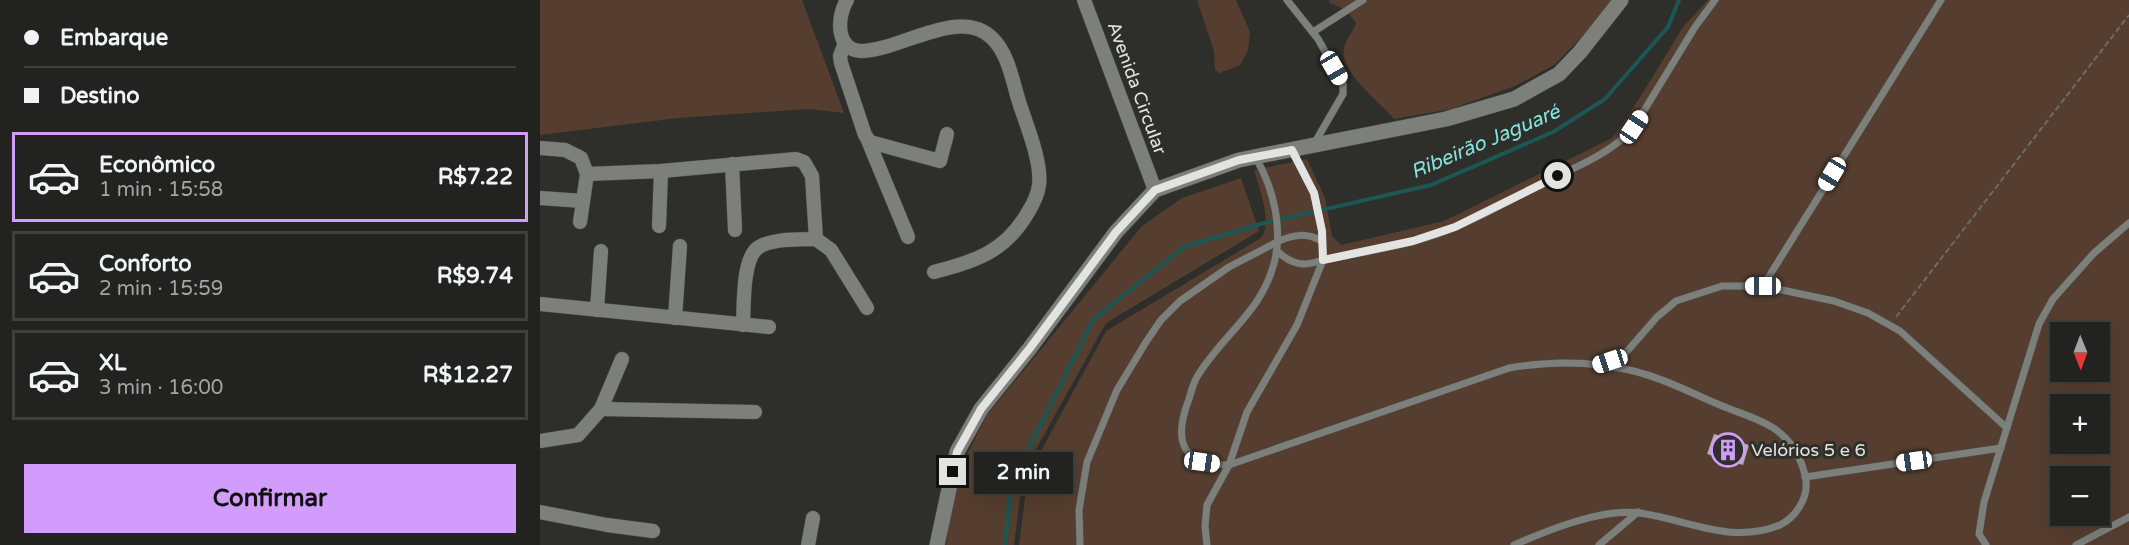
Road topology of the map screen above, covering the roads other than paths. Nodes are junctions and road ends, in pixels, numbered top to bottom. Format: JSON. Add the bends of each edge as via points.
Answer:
{"nodes":[{"id":1,"x":847,"y":0,"type":"edge"},
{"id":2,"x":1084,"y":0,"type":"edge"},
{"id":3,"x":1287,"y":0,"type":"edge"},
{"id":4,"x":1363,"y":0,"type":"edge"},
{"id":5,"x":1621,"y":0,"type":"edge"},
{"id":6,"x":1715,"y":0,"type":"edge"},
{"id":7,"x":1941,"y":0,"type":"edge"},
{"id":8,"x":1313,"y":32,"type":"junction"},
{"id":9,"x":845,"y":43,"type":"junction"},
{"id":10,"x":946,"y":134,"type":"dead end"},
{"id":11,"x":867,"y":138,"type":"junction"},
{"id":12,"x":1312,"y":146,"type":"junction"},
{"id":13,"x":540,"y":148,"type":"edge"},
{"id":14,"x":1292,"y":150,"type":"junction"},
{"id":15,"x":1256,"y":157,"type":"junction"},
{"id":16,"x":732,"y":164,"type":"junction"},
{"id":17,"x":661,"y":171,"type":"junction"},
{"id":18,"x":587,"y":174,"type":"junction"},
{"id":19,"x":1155,"y":190,"type":"junction"},
{"id":20,"x":540,"y":198,"type":"edge"},
{"id":21,"x":583,"y":201,"type":"junction"},
{"id":22,"x":580,"y":222,"type":"dead end"},
{"id":23,"x":2129,"y":223,"type":"edge"},
{"id":24,"x":658,"y":226,"type":"dead end"},
{"id":25,"x":735,"y":230,"type":"dead end"},
{"id":26,"x":908,"y":237,"type":"dead end"},
{"id":27,"x":816,"y":239,"type":"junction"},
{"id":28,"x":1279,"y":241,"type":"junction"},
{"id":29,"x":1322,"y":241,"type":"junction"},
{"id":30,"x":680,"y":246,"type":"dead end"},
{"id":31,"x":601,"y":251,"type":"dead end"},
{"id":32,"x":1277,"y":251,"type":"junction"},
{"id":33,"x":1323,"y":260,"type":"junction"},
{"id":34,"x":933,"y":272,"type":"dead end"},
{"id":35,"x":1763,"y":286,"type":"junction"},
{"id":36,"x":540,"y":304,"type":"edge"},
{"id":37,"x":867,"y":308,"type":"dead end"},
{"id":38,"x":597,"y":310,"type":"junction"},
{"id":39,"x":675,"y":318,"type":"junction"},
{"id":40,"x":743,"y":325,"type":"junction"},
{"id":41,"x":769,"y":327,"type":"dead end"},
{"id":42,"x":622,"y":359,"type":"dead end"},
{"id":43,"x":1598,"y":365,"type":"junction"},
{"id":44,"x":601,"y":409,"type":"junction"},
{"id":45,"x":755,"y":412,"type":"dead end"},
{"id":46,"x":2007,"y":428,"type":"junction"},
{"id":47,"x":540,"y":441,"type":"edge"},
{"id":48,"x":2001,"y":448,"type":"junction"},
{"id":49,"x":1229,"y":465,"type":"junction"},
{"id":50,"x":1805,"y":477,"type":"junction"},
{"id":51,"x":540,"y":512,"type":"edge"},
{"id":52,"x":1638,"y":512,"type":"junction"},
{"id":53,"x":2129,"y":517,"type":"edge"},
{"id":54,"x":813,"y":518,"type":"dead end"},
{"id":55,"x":653,"y":531,"type":"dead end"},
{"id":56,"x":1731,"y":536,"type":"junction"},
{"id":57,"x":807,"y":545,"type":"edge"},
{"id":58,"x":937,"y":545,"type":"edge"},
{"id":59,"x":1080,"y":545,"type":"edge"},
{"id":60,"x":1207,"y":545,"type":"edge"},
{"id":61,"x":1514,"y":545,"type":"edge"},
{"id":62,"x":1599,"y":545,"type":"edge"},
{"id":63,"x":1727,"y":545,"type":"edge"},
{"id":64,"x":1985,"y":545,"type":"edge"},
{"id":65,"x":2076,"y":545,"type":"edge"}],
"edges":[{"from":1,"to":9,"type":"street","via":[[840,19]]},
{"from":2,"to":19,"type":"street","name":"Avenida Circular"},
{"from":3,"to":8,"type":"lane"},
{"from":4,"to":8,"type":"lane"},
{"from":5,"to":12,"type":"main road","via":[[1559,74],[1514,99],[1446,120]]},
{"from":6,"to":33,"type":"lane","via":[[1634,127],[1610,148],[1455,227],[1413,241]]},
{"from":7,"to":35,"type":"lane"},
{"from":8,"to":12,"type":"lane","via":[[1344,90]]},
{"from":9,"to":11,"type":"street","via":[[841,63]]},
{"from":9,"to":34,"type":"street","via":[[857,50],[870,50],[939,30],[964,27],[985,33],[1004,55],[1038,164],[1040,185],[1018,229],[1000,247],[976,260]]},
{"from":10,"to":11,"type":"street","via":[[940,161]]},
{"from":11,"to":26,"type":"street"},
{"from":12,"to":14,"type":"main road"},
{"from":13,"to":18,"type":"street","via":[[565,150],[581,158]]},
{"from":14,"to":15,"type":"main road"},
{"from":14,"to":29,"type":"lane","via":[[1314,193]]},
{"from":15,"to":19,"type":"main road"},
{"from":15,"to":28,"type":"lane","via":[[1272,198]]},
{"from":16,"to":17,"type":"street"},
{"from":16,"to":25,"type":"street"},
{"from":16,"to":27,"type":"street","via":[[796,159],[804,162],[812,176]]},
{"from":17,"to":18,"type":"street"},
{"from":17,"to":24,"type":"street"},
{"from":18,"to":21,"type":"street"},
{"from":19,"to":58,"type":"main road","via":[[1116,232],[981,409],[957,452]]},
{"from":20,"to":21,"type":"street"},
{"from":21,"to":22,"type":"street"},
{"from":23,"to":46,"type":"lane","via":[[2094,253],[2053,299],[2039,324]]},
{"from":27,"to":37,"type":"street","via":[[831,250]]},
{"from":27,"to":40,"type":"street","via":[[775,243],[751,254]]},
{"from":28,"to":29,"type":"lane","via":[[1300,234]]},
{"from":28,"to":32,"type":"lane"},
{"from":28,"to":59,"type":"lane","via":[[1229,267],[1180,301],[1146,342],[1117,390],[1087,462],[1079,510]]},
{"from":29,"to":33,"type":"lane"},
{"from":30,"to":39,"type":"street"},
{"from":31,"to":38,"type":"street"},
{"from":32,"to":33,"type":"lane","via":[[1298,264]]},
{"from":32,"to":49,"type":"lane","via":[[1257,301],[1196,379],[1182,416],[1182,441],[1191,457]]},
{"from":33,"to":49,"type":"lane","via":[[1297,325],[1247,412]]},
{"from":35,"to":43,"type":"lane","via":[[1722,286],[1676,301],[1622,357]]},
{"from":35,"to":46,"type":"lane","via":[[1834,302],[1890,325]]},
{"from":36,"to":38,"type":"street"},
{"from":38,"to":39,"type":"street"},
{"from":39,"to":40,"type":"street"},
{"from":40,"to":41,"type":"street"},
{"from":42,"to":44,"type":"street"},
{"from":43,"to":49,"type":"lane","via":[[1538,364],[1509,368]]},
{"from":43,"to":50,"type":"lane","via":[[1644,373],[1771,426],[1795,449]]},
{"from":44,"to":45,"type":"street"},
{"from":44,"to":47,"type":"street","via":[[578,435]]},
{"from":46,"to":48,"type":"lane"},
{"from":48,"to":50,"type":"lane"},
{"from":48,"to":64,"type":"lane","via":[[1984,502],[1979,534]]},
{"from":49,"to":60,"type":"lane","via":[[1207,505]]},
{"from":50,"to":56,"type":"lane","via":[[1807,490],[1798,510],[1782,524],[1763,532]]},
{"from":51,"to":55,"type":"street"},
{"from":52,"to":56,"type":"lane"},
{"from":52,"to":61,"type":"lane","via":[[1593,516]]},
{"from":52,"to":62,"type":"lane"},
{"from":53,"to":65,"type":"lane"},
{"from":54,"to":57,"type":"street"},
{"from":56,"to":63,"type":"lane"}]}
